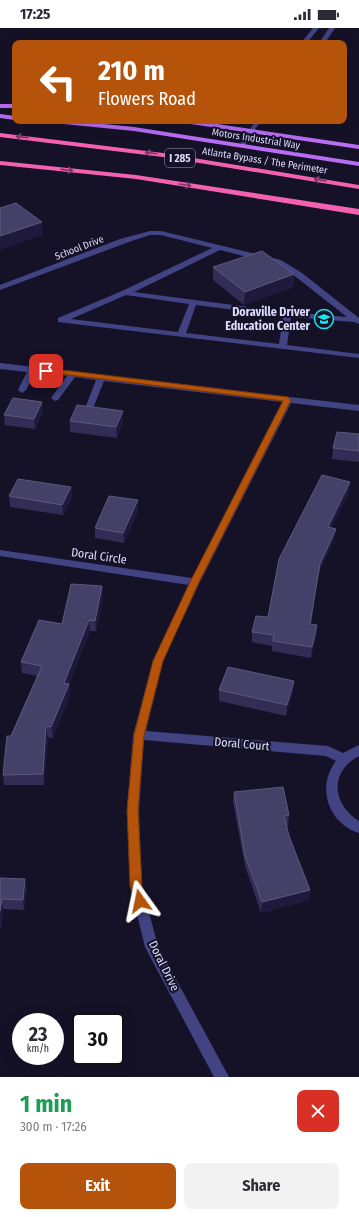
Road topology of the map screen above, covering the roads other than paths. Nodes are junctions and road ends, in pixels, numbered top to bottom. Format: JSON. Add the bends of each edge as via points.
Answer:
{"nodes":[{"id":1,"x":316,"y":28,"type":"edge"},
{"id":2,"x":332,"y":28,"type":"edge"},
{"id":3,"x":306,"y":40,"type":"edge"},
{"id":4,"x":324,"y":40,"type":"edge"},
{"id":5,"x":0,"y":106,"type":"edge"},
{"id":6,"x":12,"y":106,"type":"edge"},
{"id":7,"x":0,"y":116,"type":"edge"},
{"id":8,"x":12,"y":118,"type":"edge"},
{"id":9,"x":84,"y":124,"type":"edge"},
{"id":10,"x":204,"y":124,"type":"edge"},
{"id":11,"x":254,"y":124,"type":"edge"},
{"id":12,"x":252,"y":131,"type":"junction"},
{"id":13,"x":0,"y":135,"type":"edge"},
{"id":14,"x":242,"y":146,"type":"junction"},
{"id":15,"x":359,"y":148,"type":"edge"},
{"id":16,"x":0,"y":163,"type":"edge"},
{"id":17,"x":359,"y":164,"type":"edge"},
{"id":18,"x":359,"y":186,"type":"edge"},
{"id":19,"x":359,"y":212,"type":"edge"},
{"id":20,"x":218,"y":248,"type":"junction"},
{"id":21,"x":0,"y":288,"type":"edge"},
{"id":22,"x":125,"y":293,"type":"junction"},
{"id":23,"x":193,"y":302,"type":"junction"},
{"id":24,"x":287,"y":314,"type":"junction"},
{"id":25,"x":358,"y":321,"type":"edge"},
{"id":26,"x":181,"y":334,"type":"junction"},
{"id":27,"x":283,"y":347,"type":"junction"},
{"id":28,"x":359,"y":356,"type":"edge"},
{"id":29,"x":0,"y":366,"type":"edge"},
{"id":30,"x":32,"y":369,"type":"junction"},
{"id":31,"x":73,"y":374,"type":"junction"},
{"id":32,"x":101,"y":377,"type":"junction"},
{"id":33,"x":22,"y":390,"type":"dead end"},
{"id":34,"x":55,"y":398,"type":"dead end"},
{"id":35,"x":288,"y":400,"type":"junction"},
{"id":36,"x":359,"y":408,"type":"edge"},
{"id":37,"x":88,"y":410,"type":"edge"},
{"id":38,"x":0,"y":554,"type":"edge"},
{"id":39,"x":195,"y":582,"type":"junction"},
{"id":40,"x":139,"y":735,"type":"junction"},
{"id":41,"x":359,"y":750,"type":"edge"},
{"id":42,"x":344,"y":759,"type":"junction"},
{"id":43,"x":359,"y":828,"type":"edge"},
{"id":44,"x":222,"y":1077,"type":"edge"}],
"edges":[{"from":1,"to":3,"type":"street"},
{"from":2,"to":4,"type":"street"},
{"from":5,"to":6,"type":"main road"},
{"from":7,"to":8,"type":"main road"},
{"from":9,"to":14,"type":"main road","name":"Motors Industrial Way"},
{"from":10,"to":12,"type":"main road","name":"Motors Industrial Way"},
{"from":11,"to":12,"type":"street"},
{"from":12,"to":14,"type":"street"},
{"from":12,"to":15,"type":"main road","name":"Motors Industrial Way"},
{"from":18,"to":13,"type":"highway","name":"Atlanta Bypass / The Perimeter","number":"I 285","one_way":true,"via":[[163,155]]},
{"from":14,"to":17,"type":"main road","name":"Motors Industrial Way"},
{"from":16,"to":19,"type":"highway","number":"I 285","one_way":true,"via":[[136,177]]},
{"from":20,"to":21,"type":"street","name":"School Drive","via":[[162,233],[150,233]]},
{"from":20,"to":22,"type":"street"},
{"from":20,"to":25,"type":"street","name":"School Drive","via":[[284,265]]},
{"from":22,"to":23,"type":"street"},
{"from":22,"to":26,"type":"street","via":[[61,320]]},
{"from":23,"to":24,"type":"street"},
{"from":23,"to":26,"type":"street"},
{"from":24,"to":25,"type":"street"},
{"from":24,"to":27,"type":"street"},
{"from":26,"to":27,"type":"street"},
{"from":27,"to":28,"type":"street"},
{"from":29,"to":30,"type":"street"},
{"from":30,"to":31,"type":"street"},
{"from":30,"to":33,"type":"street"},
{"from":31,"to":32,"type":"street"},
{"from":31,"to":34,"type":"street"},
{"from":32,"to":35,"type":"street"},
{"from":32,"to":37,"type":"street"},
{"from":35,"to":36,"type":"street"},
{"from":35,"to":39,"type":"street","name":"Doral Drive"},
{"from":38,"to":39,"type":"street","name":"Doral Circle"},
{"from":39,"to":40,"type":"street","name":"Doral Drive","via":[[158,661]]},
{"from":40,"to":42,"type":"street","name":"Doral Court","via":[[328,751]]},
{"from":40,"to":44,"type":"street","name":"Doral Drive","via":[[133,810],[136,886],[152,947]]},
{"from":41,"to":42,"type":"street"},
{"from":42,"to":43,"type":"street","via":[[333,773],[330,790],[336,808],[350,823]]}]}
